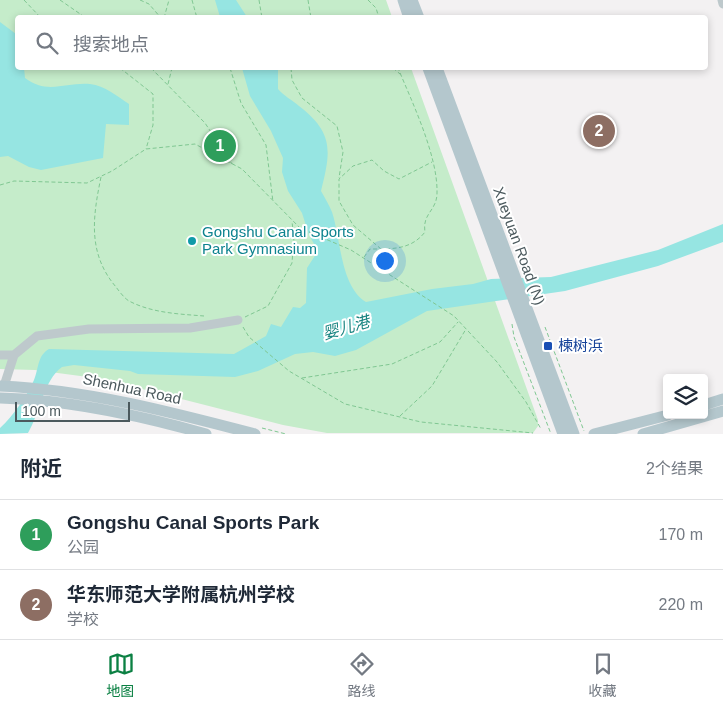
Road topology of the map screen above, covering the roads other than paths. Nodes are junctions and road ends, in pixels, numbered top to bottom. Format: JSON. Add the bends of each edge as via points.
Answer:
{"nodes":[{"id":1,"x":403,"y":0,"type":"edge"},
{"id":2,"x":412,"y":0,"type":"edge"},
{"id":3,"x":722,"y":0,"type":"edge"},
{"id":4,"x":723,"y":4,"type":"edge"},
{"id":5,"x":409,"y":15,"type":"edge"},
{"id":6,"x":418,"y":15,"type":"edge"},
{"id":7,"x":429,"y":70,"type":"edge"},
{"id":8,"x":438,"y":70,"type":"edge"},
{"id":9,"x":508,"y":271,"type":"junction"},
{"id":10,"x":238,"y":320,"type":"road end"},
{"id":11,"x":0,"y":355,"type":"edge"},
{"id":12,"x":14,"y":355,"type":"junction"},
{"id":13,"x":6,"y":386,"type":"edge"},
{"id":14,"x":50,"y":395,"type":"junction"},
{"id":15,"x":3,"y":398,"type":"edge"},
{"id":16,"x":723,"y":400,"type":"edge"},
{"id":17,"x":708,"y":404,"type":"edge"},
{"id":18,"x":723,"y":411,"type":"edge"},
{"id":19,"x":663,"y":416,"type":"edge"},
{"id":20,"x":180,"y":430,"type":"edge"},
{"id":21,"x":206,"y":434,"type":"edge"},
{"id":22,"x":255,"y":434,"type":"edge"},
{"id":23,"x":563,"y":434,"type":"edge"},
{"id":24,"x":574,"y":434,"type":"edge"},
{"id":25,"x":594,"y":434,"type":"edge"},
{"id":26,"x":643,"y":434,"type":"edge"}],
"edges":[{"from":1,"to":5,"type":"main road"},
{"from":2,"to":6,"type":"main road"},
{"from":3,"to":4,"type":"street"},
{"from":7,"to":9,"type":"main road","name":"Xueyuan Road (N)"},
{"from":8,"to":9,"type":"main road","name":"Xueyuan Road (N)"},
{"from":9,"to":23,"type":"main road","name":"Xueyuan Road (N)","via":[[515,304]]},
{"from":9,"to":24,"type":"main road","name":"Xueyuan Road (N)"},
{"from":10,"to":12,"type":"street","via":[[190,328],[89,328],[59,332],[37,336]]},
{"from":11,"to":12,"type":"street"},
{"from":12,"to":13,"type":"street"},
{"from":13,"to":14,"type":"main road","name":"Shenhua Road"},
{"from":14,"to":15,"type":"main road","name":"Shenhua Road"},
{"from":14,"to":20,"type":"main road","name":"Shenhua Road"},
{"from":14,"to":22,"type":"main road","name":"Shenhua Road","via":[[148,406]]},
{"from":16,"to":17,"type":"main road"},
{"from":18,"to":26,"type":"main road"},
{"from":19,"to":25,"type":"main road"},
{"from":20,"to":21,"type":"main road","name":"Shenhua Road"}]}
